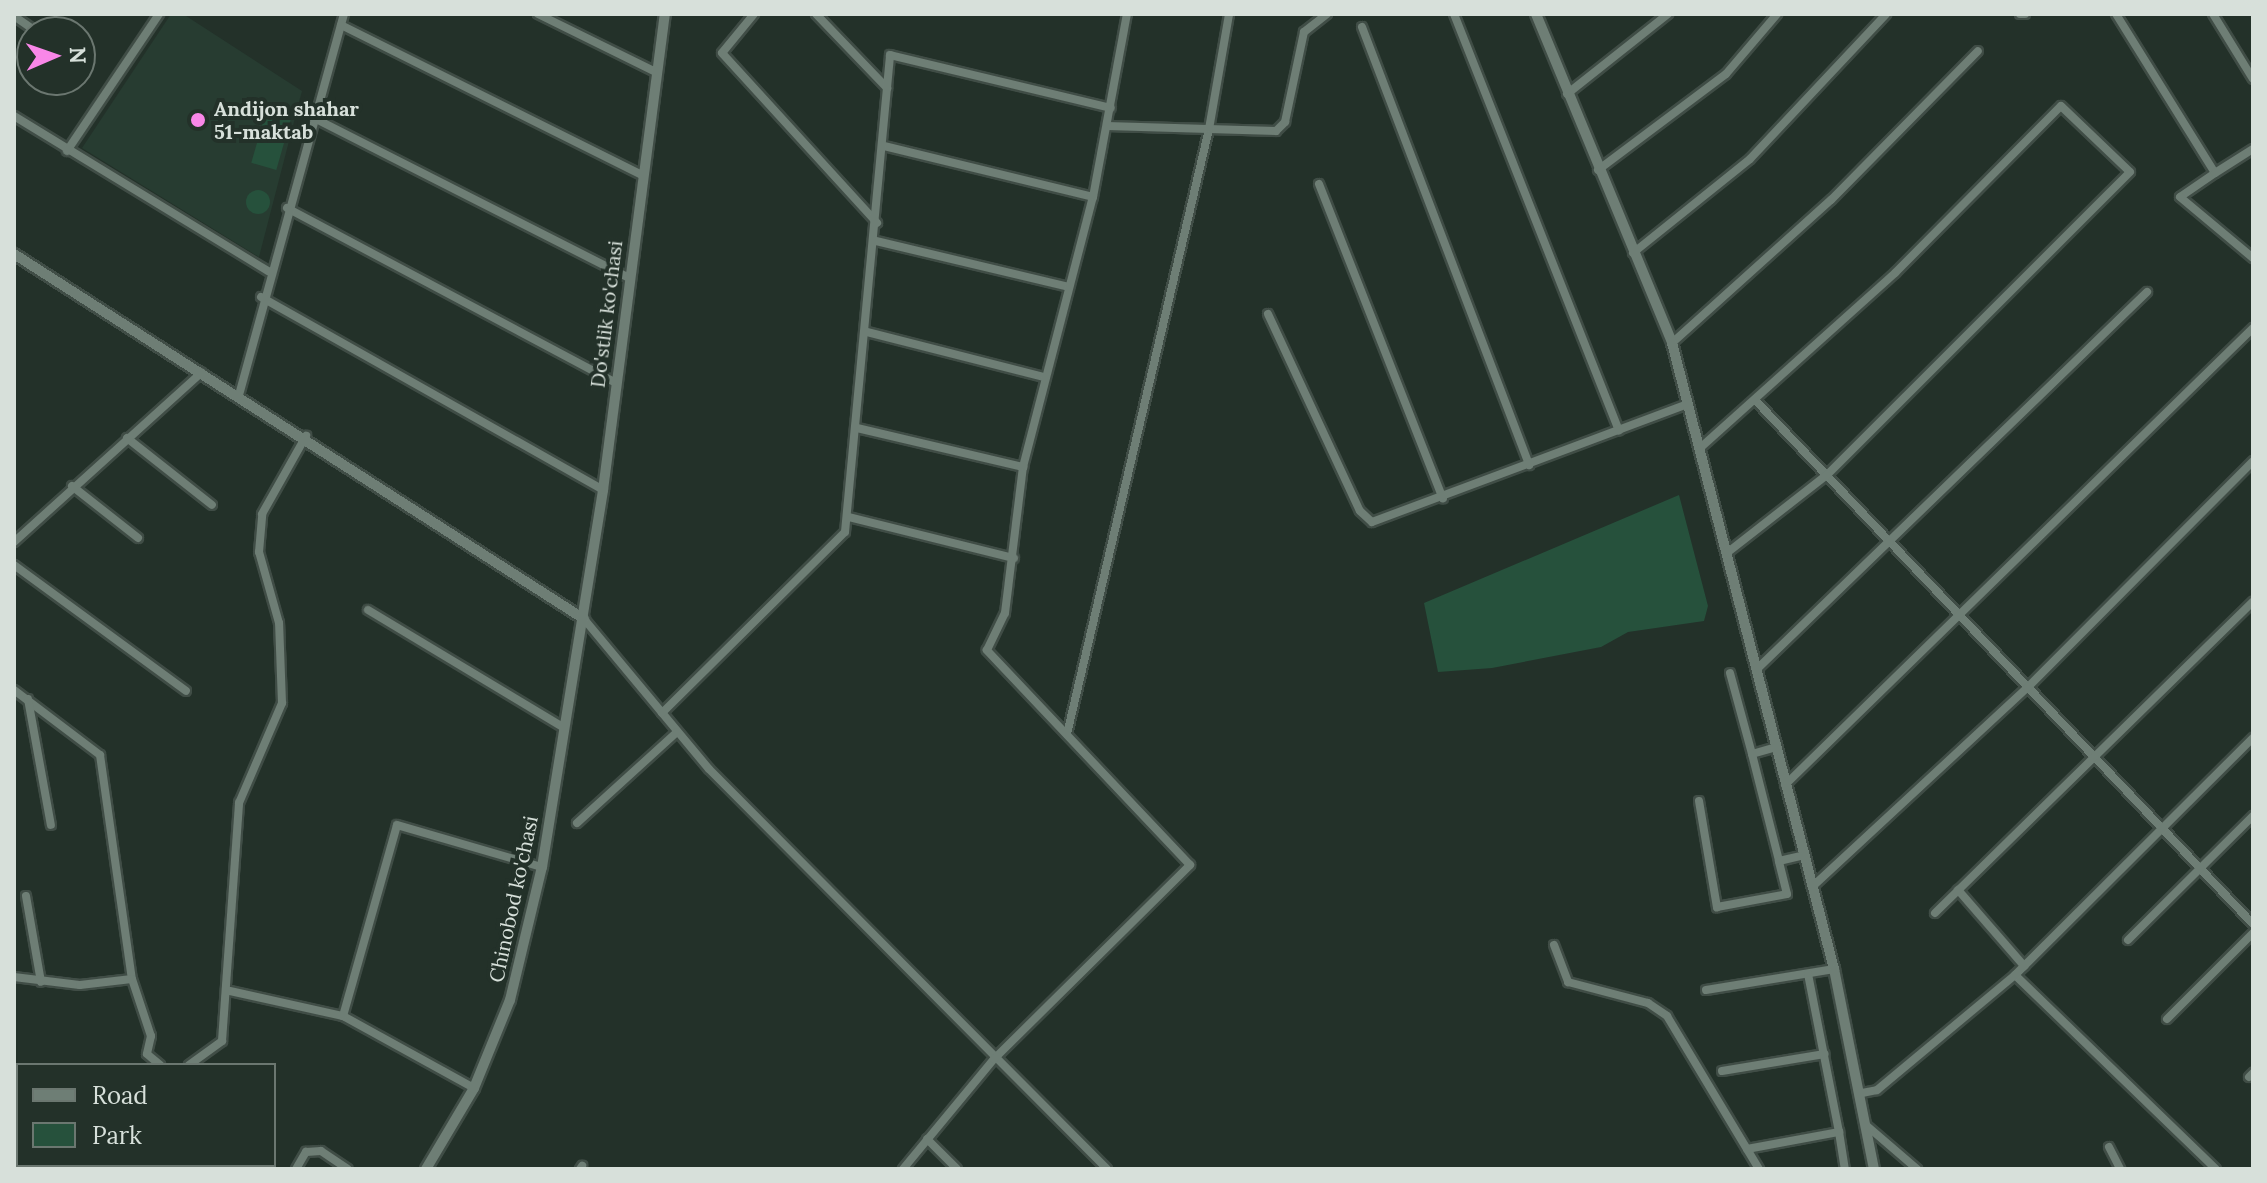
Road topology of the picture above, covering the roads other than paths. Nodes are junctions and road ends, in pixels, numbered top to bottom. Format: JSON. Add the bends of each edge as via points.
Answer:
{"nodes":[{"id":1,"x":159,"y":14,"type":"edge"},
{"id":2,"x":344,"y":14,"type":"edge"},
{"id":3,"x":538,"y":14,"type":"edge"},
{"id":4,"x":665,"y":14,"type":"edge"},
{"id":5,"x":754,"y":14,"type":"edge"},
{"id":6,"x":816,"y":14,"type":"edge"},
{"id":7,"x":1127,"y":14,"type":"edge"},
{"id":8,"x":1229,"y":14,"type":"edge"},
{"id":9,"x":1327,"y":14,"type":"edge"},
{"id":10,"x":1454,"y":14,"type":"edge"},
{"id":11,"x":1536,"y":14,"type":"edge"},
{"id":12,"x":1668,"y":14,"type":"edge"},
{"id":13,"x":1777,"y":14,"type":"edge"},
{"id":14,"x":1886,"y":14,"type":"edge"},
{"id":15,"x":2116,"y":14,"type":"edge"},
{"id":16,"x":2213,"y":14,"type":"edge"},
{"id":17,"x":341,"y":25,"type":"junction"},
{"id":18,"x":1362,"y":27,"type":"dead end"},
{"id":19,"x":1978,"y":51,"type":"dead end"},
{"id":20,"x":656,"y":72,"type":"junction"},
{"id":21,"x":2253,"y":79,"type":"edge"},
{"id":22,"x":887,"y":88,"type":"junction"},
{"id":23,"x":1567,"y":94,"type":"junction"},
{"id":24,"x":1111,"y":108,"type":"junction"},
{"id":25,"x":14,"y":116,"type":"edge"},
{"id":26,"x":312,"y":117,"type":"junction"},
{"id":27,"x":1107,"y":126,"type":"junction"},
{"id":28,"x":1209,"y":129,"type":"junction"},
{"id":29,"x":884,"y":146,"type":"junction"},
{"id":30,"x":2253,"y":149,"type":"edge"},
{"id":31,"x":67,"y":151,"type":"junction"},
{"id":32,"x":1597,"y":170,"type":"junction"},
{"id":33,"x":2215,"y":173,"type":"junction"},
{"id":34,"x":642,"y":175,"type":"junction"},
{"id":35,"x":1319,"y":184,"type":"dead end"},
{"id":36,"x":1093,"y":197,"type":"junction"},
{"id":37,"x":287,"y":208,"type":"junction"},
{"id":38,"x":877,"y":223,"type":"junction"},
{"id":39,"x":876,"y":241,"type":"junction"},
{"id":40,"x":1633,"y":253,"type":"junction"},
{"id":41,"x":14,"y":254,"type":"edge"},
{"id":42,"x":2253,"y":258,"type":"edge"},
{"id":43,"x":268,"y":271,"type":"junction"},
{"id":44,"x":629,"y":278,"type":"junction"},
{"id":45,"x":1069,"y":287,"type":"junction"},
{"id":46,"x":2147,"y":292,"type":"dead end"},
{"id":47,"x":261,"y":297,"type":"junction"},
{"id":48,"x":1268,"y":314,"type":"dead end"},
{"id":49,"x":2253,"y":328,"type":"edge"},
{"id":50,"x":867,"y":332,"type":"junction"},
{"id":51,"x":1672,"y":343,"type":"junction"},
{"id":52,"x":202,"y":372,"type":"junction"},
{"id":53,"x":1044,"y":377,"type":"junction"},
{"id":54,"x":616,"y":383,"type":"junction"},
{"id":55,"x":239,"y":395,"type":"junction"},
{"id":56,"x":1756,"y":401,"type":"junction"},
{"id":57,"x":1688,"y":404,"type":"junction"},
{"id":58,"x":857,"y":428,"type":"junction"},
{"id":59,"x":1619,"y":431,"type":"junction"},
{"id":60,"x":306,"y":436,"type":"junction"},
{"id":61,"x":127,"y":438,"type":"junction"},
{"id":62,"x":1700,"y":448,"type":"junction"},
{"id":63,"x":2253,"y":461,"type":"edge"},
{"id":64,"x":1529,"y":465,"type":"junction"},
{"id":65,"x":1023,"y":467,"type":"junction"},
{"id":66,"x":1828,"y":474,"type":"junction"},
{"id":67,"x":72,"y":486,"type":"junction"},
{"id":68,"x":603,"y":490,"type":"junction"},
{"id":69,"x":1443,"y":498,"type":"junction"},
{"id":70,"x":212,"y":505,"type":"dead end"},
{"id":71,"x":849,"y":517,"type":"junction"},
{"id":72,"x":138,"y":538,"type":"dead end"},
{"id":73,"x":14,"y":542,"type":"edge"},
{"id":74,"x":1891,"y":543,"type":"junction"},
{"id":75,"x":1728,"y":552,"type":"junction"},
{"id":76,"x":1014,"y":558,"type":"junction"},
{"id":77,"x":14,"y":565,"type":"edge"},
{"id":78,"x":2253,"y":602,"type":"edge"},
{"id":79,"x":368,"y":610,"type":"dead end"},
{"id":80,"x":1959,"y":615,"type":"junction"},
{"id":81,"x":584,"y":619,"type":"junction"},
{"id":82,"x":1756,"y":670,"type":"junction"},
{"id":83,"x":1730,"y":673,"type":"dead end"},
{"id":84,"x":2027,"y":688,"type":"junction"},
{"id":85,"x":14,"y":690,"type":"edge"},
{"id":86,"x":186,"y":691,"type":"dead end"},
{"id":87,"x":28,"y":699,"type":"junction"},
{"id":88,"x":662,"y":713,"type":"junction"},
{"id":89,"x":564,"y":728,"type":"junction"},
{"id":90,"x":677,"y":732,"type":"junction"},
{"id":91,"x":1067,"y":734,"type":"junction"},
{"id":92,"x":2253,"y":738,"type":"edge"},
{"id":93,"x":1776,"y":747,"type":"junction"},
{"id":94,"x":1752,"y":754,"type":"junction"},
{"id":95,"x":2093,"y":758,"type":"junction"},
{"id":96,"x":1785,"y":785,"type":"junction"},
{"id":97,"x":1699,"y":801,"type":"dead end"},
{"id":98,"x":2253,"y":816,"type":"edge"},
{"id":99,"x":577,"y":823,"type":"dead end"},
{"id":100,"x":51,"y":825,"type":"dead end"},
{"id":101,"x":2161,"y":827,"type":"junction"},
{"id":102,"x":1804,"y":855,"type":"junction"},
{"id":103,"x":1779,"y":861,"type":"junction"},
{"id":104,"x":542,"y":867,"type":"junction"},
{"id":105,"x":2201,"y":867,"type":"junction"},
{"id":106,"x":1812,"y":887,"type":"junction"},
{"id":107,"x":1958,"y":890,"type":"junction"},
{"id":108,"x":26,"y":896,"type":"dead end"},
{"id":109,"x":1935,"y":913,"type":"dead end"},
{"id":110,"x":2253,"y":924,"type":"edge"},
{"id":111,"x":2253,"y":933,"type":"edge"},
{"id":112,"x":2128,"y":940,"type":"dead end"},
{"id":113,"x":1554,"y":945,"type":"dead end"},
{"id":114,"x":2024,"y":966,"type":"junction"},
{"id":115,"x":1834,"y":969,"type":"junction"},
{"id":116,"x":1808,"y":974,"type":"junction"},
{"id":117,"x":2015,"y":975,"type":"junction"},
{"id":118,"x":14,"y":977,"type":"edge"},
{"id":119,"x":132,"y":979,"type":"junction"},
{"id":120,"x":41,"y":982,"type":"junction"},
{"id":121,"x":1706,"y":990,"type":"dead end"},
{"id":122,"x":230,"y":991,"type":"junction"},
{"id":123,"x":343,"y":1016,"type":"junction"},
{"id":124,"x":2167,"y":1019,"type":"dead end"},
{"id":125,"x":1825,"y":1054,"type":"junction"},
{"id":126,"x":994,"y":1059,"type":"junction"},
{"id":127,"x":158,"y":1063,"type":"edge"},
{"id":128,"x":192,"y":1063,"type":"edge"},
{"id":129,"x":1722,"y":1071,"type":"dead end"},
{"id":130,"x":474,"y":1088,"type":"junction"},
{"id":131,"x":1862,"y":1093,"type":"junction"},
{"id":132,"x":1867,"y":1126,"type":"junction"},
{"id":133,"x":1839,"y":1132,"type":"junction"},
{"id":134,"x":927,"y":1139,"type":"junction"},
{"id":135,"x":2109,"y":1147,"type":"dead end"},
{"id":136,"x":1747,"y":1149,"type":"junction"},
{"id":137,"x":296,"y":1169,"type":"edge"},
{"id":138,"x":348,"y":1169,"type":"edge"},
{"id":139,"x":426,"y":1169,"type":"edge"},
{"id":140,"x":903,"y":1169,"type":"edge"},
{"id":141,"x":957,"y":1169,"type":"edge"},
{"id":142,"x":1107,"y":1169,"type":"edge"},
{"id":143,"x":1759,"y":1169,"type":"edge"},
{"id":144,"x":1845,"y":1169,"type":"edge"},
{"id":145,"x":1874,"y":1169,"type":"edge"},
{"id":146,"x":1917,"y":1169,"type":"edge"},
{"id":147,"x":2120,"y":1169,"type":"edge"},
{"id":148,"x":2216,"y":1169,"type":"edge"}],
"edges":[{"from":1,"to":31,"type":"street"},
{"from":2,"to":17,"type":"street"},
{"from":3,"to":20,"type":"street"},
{"from":4,"to":20,"type":"street","name":"Do'stlik ko'chasi"},
{"from":5,"to":38,"type":"street","via":[[722,53]]},
{"from":6,"to":22,"type":"street"},
{"from":7,"to":24,"type":"street"},
{"from":8,"to":28,"type":"street"},
{"from":9,"to":28,"type":"street","via":[[1304,32],[1285,122],[1276,131]]},
{"from":10,"to":59,"type":"street"},
{"from":11,"to":23,"type":"street"},
{"from":12,"to":23,"type":"street"},
{"from":13,"to":32,"type":"street","via":[[1726,74]]},
{"from":14,"to":40,"type":"street","via":[[1750,159]]},
{"from":15,"to":33,"type":"street"},
{"from":16,"to":21,"type":"street"},
{"from":17,"to":26,"type":"street"},
{"from":17,"to":34,"type":"street"},
{"from":18,"to":64,"type":"street"},
{"from":19,"to":51,"type":"street","via":[[1831,200]]},
{"from":20,"to":34,"type":"street","name":"Do'stlik ko'chasi"},
{"from":22,"to":24,"type":"street","via":[[894,53]]},
{"from":22,"to":29,"type":"street"},
{"from":23,"to":32,"type":"street"},
{"from":24,"to":27,"type":"street"},
{"from":25,"to":31,"type":"street"},
{"from":26,"to":37,"type":"street"},
{"from":26,"to":44,"type":"street"},
{"from":27,"to":28,"type":"street"},
{"from":27,"to":36,"type":"street"},
{"from":28,"to":91,"type":"street"},
{"from":29,"to":36,"type":"street"},
{"from":29,"to":38,"type":"street"},
{"from":30,"to":33,"type":"street"},
{"from":31,"to":43,"type":"street"},
{"from":32,"to":40,"type":"street"},
{"from":33,"to":42,"type":"street","via":[[2180,197]]},
{"from":34,"to":44,"type":"street","name":"Do'stlik ko'chasi"},
{"from":35,"to":69,"type":"street"},
{"from":36,"to":45,"type":"street"},
{"from":37,"to":43,"type":"street"},
{"from":37,"to":54,"type":"street"},
{"from":38,"to":39,"type":"street"},
{"from":39,"to":45,"type":"street"},
{"from":39,"to":50,"type":"street"},
{"from":40,"to":51,"type":"street"},
{"from":41,"to":52,"type":"street"},
{"from":43,"to":47,"type":"street"},
{"from":44,"to":54,"type":"street","name":"Do'stlik ko'chasi"},
{"from":45,"to":53,"type":"street"},
{"from":46,"to":74,"type":"street"},
{"from":47,"to":55,"type":"street"},
{"from":47,"to":68,"type":"street"},
{"from":48,"to":69,"type":"street","via":[[1360,511],[1382,521]]},
{"from":49,"to":80,"type":"street"},
{"from":50,"to":53,"type":"street"},
{"from":50,"to":58,"type":"street"},
{"from":51,"to":57,"type":"street"},
{"from":52,"to":55,"type":"street"},
{"from":52,"to":61,"type":"street"},
{"from":53,"to":65,"type":"street"},
{"from":54,"to":68,"type":"street","name":"Do'stlik ko'chasi"},
{"from":55,"to":60,"type":"street"},
{"from":56,"to":62,"type":"street"},
{"from":56,"to":66,"type":"street"},
{"from":56,"to":66,"type":"street","via":[[2061,106],[2130,172]]},
{"from":57,"to":59,"type":"street"},
{"from":57,"to":62,"type":"street"},
{"from":58,"to":65,"type":"street"},
{"from":58,"to":71,"type":"street"},
{"from":59,"to":64,"type":"street"},
{"from":60,"to":81,"type":"street"},
{"from":60,"to":122,"type":"street","via":[[262,514],[259,552],[279,623],[282,703],[239,803],[225,922]]},
{"from":61,"to":67,"type":"street"},
{"from":61,"to":70,"type":"street"},
{"from":62,"to":75,"type":"street"},
{"from":63,"to":84,"type":"street"},
{"from":64,"to":69,"type":"street"},
{"from":65,"to":76,"type":"street"},
{"from":66,"to":74,"type":"street"},
{"from":66,"to":75,"type":"street"},
{"from":67,"to":72,"type":"street"},
{"from":67,"to":73,"type":"street"},
{"from":68,"to":81,"type":"street","name":"Do'stlik ko'chasi"},
{"from":71,"to":76,"type":"street"},
{"from":71,"to":88,"type":"street","via":[[836,546]]},
{"from":74,"to":80,"type":"street"},
{"from":74,"to":82,"type":"street"},
{"from":75,"to":82,"type":"street"},
{"from":76,"to":91,"type":"street","via":[[1005,613],[987,655]]},
{"from":77,"to":86,"type":"street"},
{"from":78,"to":95,"type":"street"},
{"from":79,"to":89,"type":"street"},
{"from":80,"to":84,"type":"street"},
{"from":80,"to":96,"type":"street"},
{"from":81,"to":88,"type":"street","via":[[612,644]]},
{"from":81,"to":89,"type":"street","name":"Chinobod ko'chasi"},
{"from":82,"to":93,"type":"street"},
{"from":83,"to":94,"type":"street"},
{"from":84,"to":95,"type":"street"},
{"from":84,"to":106,"type":"street"},
{"from":85,"to":87,"type":"street"},
{"from":87,"to":100,"type":"street"},
{"from":87,"to":119,"type":"street","via":[[100,755]]},
{"from":88,"to":90,"type":"street"},
{"from":89,"to":104,"type":"street","name":"Chinobod ko'chasi"},
{"from":90,"to":99,"type":"street"},
{"from":90,"to":126,"type":"street"},
{"from":91,"to":126,"type":"street","via":[[1190,865]]},
{"from":92,"to":101,"type":"street"},
{"from":93,"to":94,"type":"street"},
{"from":93,"to":96,"type":"street"},
{"from":94,"to":103,"type":"street"},
{"from":95,"to":101,"type":"street"},
{"from":95,"to":107,"type":"street"},
{"from":96,"to":102,"type":"street"},
{"from":97,"to":103,"type":"street","via":[[1717,907],[1787,894]]},
{"from":98,"to":105,"type":"street"},
{"from":101,"to":105,"type":"street"},
{"from":101,"to":114,"type":"street"},
{"from":102,"to":103,"type":"street"},
{"from":102,"to":106,"type":"street"},
{"from":104,"to":123,"type":"street","via":[[397,825]]},
{"from":104,"to":130,"type":"street","name":"Chinobod ko'chasi","via":[[510,1000]]},
{"from":105,"to":110,"type":"street"},
{"from":105,"to":112,"type":"street"},
{"from":106,"to":115,"type":"street"},
{"from":107,"to":109,"type":"street"},
{"from":107,"to":114,"type":"street"},
{"from":108,"to":120,"type":"street"},
{"from":111,"to":124,"type":"street"},
{"from":113,"to":136,"type":"street","via":[[1568,982],[1648,1003],[1667,1016]]},
{"from":114,"to":117,"type":"street"},
{"from":115,"to":116,"type":"street"},
{"from":115,"to":131,"type":"street"},
{"from":116,"to":121,"type":"street"},
{"from":116,"to":125,"type":"street"},
{"from":117,"to":131,"type":"street","via":[[1877,1090]]},
{"from":117,"to":148,"type":"street"},
{"from":118,"to":120,"type":"street"},
{"from":119,"to":120,"type":"street"},
{"from":119,"to":127,"type":"street","via":[[151,1036],[147,1054]]},
{"from":122,"to":123,"type":"street"},
{"from":122,"to":128,"type":"street","via":[[222,1041]]},
{"from":123,"to":130,"type":"street"},
{"from":125,"to":129,"type":"street"},
{"from":125,"to":133,"type":"street"},
{"from":126,"to":134,"type":"street"},
{"from":126,"to":142,"type":"street"},
{"from":130,"to":139,"type":"street","name":"Chinobod ko'chasi"},
{"from":131,"to":132,"type":"street"},
{"from":132,"to":145,"type":"street"},
{"from":132,"to":146,"type":"street"},
{"from":133,"to":136,"type":"street"},
{"from":133,"to":144,"type":"street"},
{"from":134,"to":140,"type":"street"},
{"from":134,"to":141,"type":"street"},
{"from":135,"to":147,"type":"street"},
{"from":136,"to":143,"type":"street"},
{"from":137,"to":138,"type":"street","via":[[306,1152],[321,1151]]}]}
